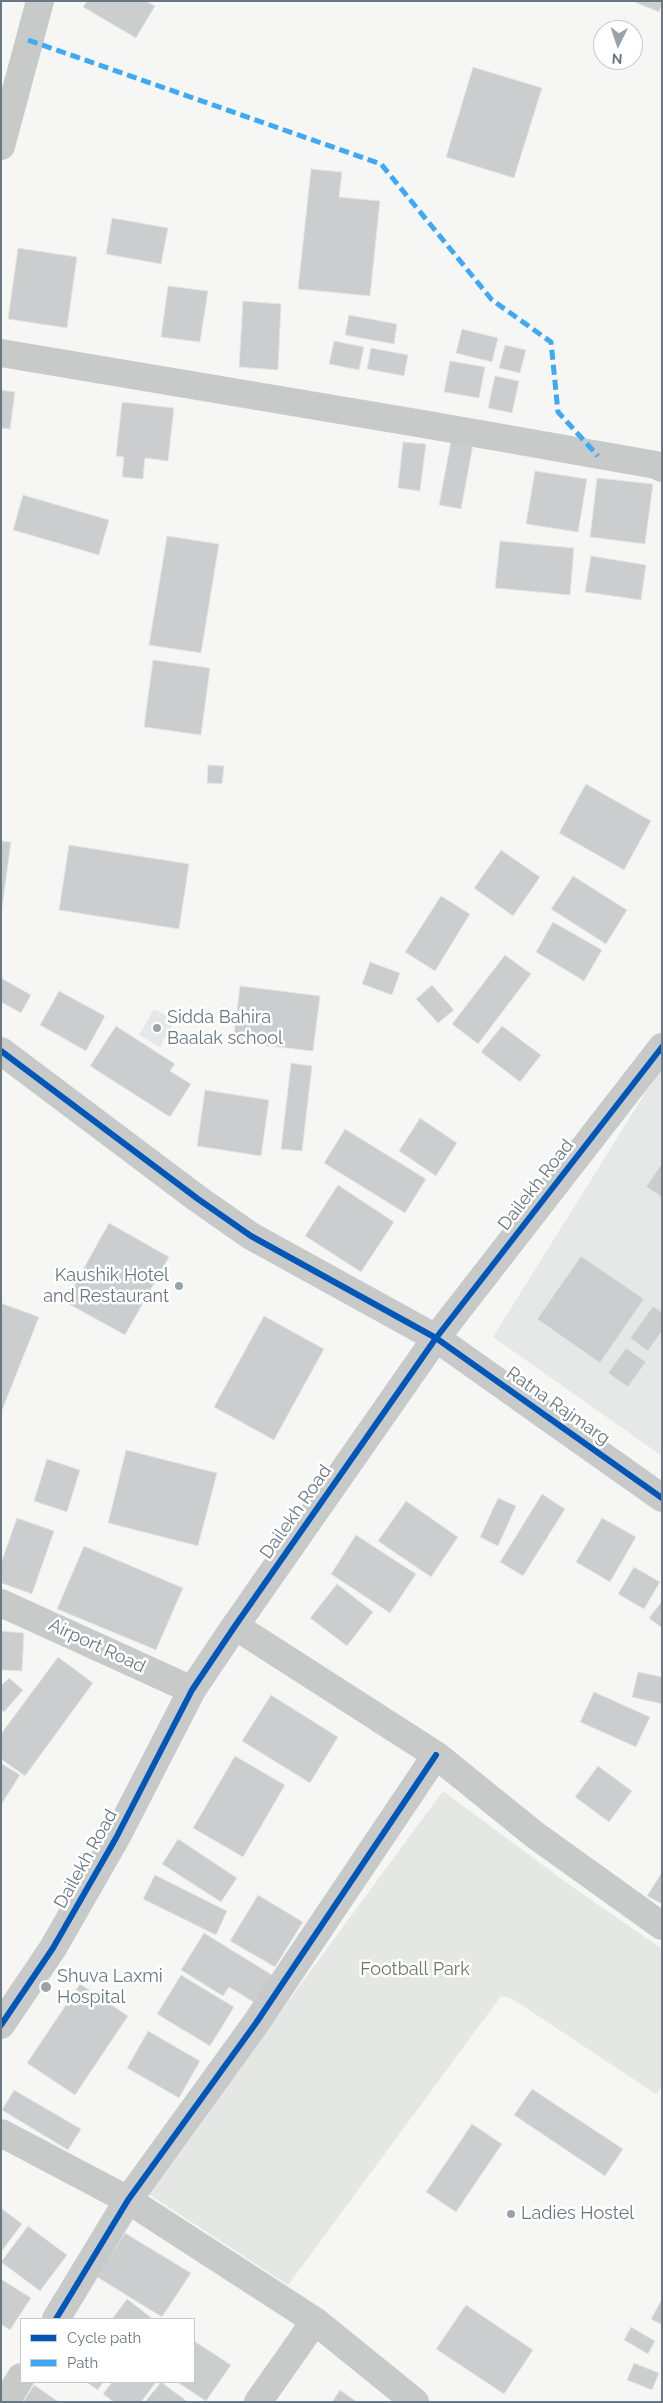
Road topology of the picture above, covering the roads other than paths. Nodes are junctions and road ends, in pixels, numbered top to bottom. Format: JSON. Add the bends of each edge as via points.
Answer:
{"nodes":[{"id":1,"x":40,"y":1,"type":"edge"},
{"id":2,"x":1,"y":146,"type":"edge"},
{"id":3,"x":1,"y":353,"type":"edge"},
{"id":4,"x":662,"y":468,"type":"edge"},
{"id":5,"x":662,"y":1047,"type":"edge"},
{"id":6,"x":3,"y":1056,"type":"edge"},
{"id":7,"x":436,"y":1338,"type":"junction"},
{"id":8,"x":662,"y":1498,"type":"edge"},
{"id":9,"x":1,"y":1603,"type":"edge"},
{"id":10,"x":235,"y":1626,"type":"junction"},
{"id":11,"x":192,"y":1690,"type":"junction"},
{"id":12,"x":436,"y":1755,"type":"junction"},
{"id":13,"x":662,"y":1926,"type":"edge"},
{"id":14,"x":1,"y":2025,"type":"edge"},
{"id":15,"x":1,"y":2133,"type":"edge"},
{"id":16,"x":128,"y":2200,"type":"junction"},
{"id":17,"x":57,"y":2318,"type":"edge"},
{"id":18,"x":315,"y":2321,"type":"junction"},
{"id":19,"x":20,"y":2379,"type":"edge"},
{"id":20,"x":6,"y":2402,"type":"edge"},
{"id":21,"x":258,"y":2402,"type":"edge"},
{"id":22,"x":414,"y":2402,"type":"edge"}],
"edges":[{"from":1,"to":2,"type":"street"},
{"from":3,"to":4,"type":"street"},
{"from":5,"to":7,"type":"street","name":"Dailekh Road"},
{"from":6,"to":7,"type":"street","name":"Ratna Rajmarg","via":[[251,1236]]},
{"from":7,"to":8,"type":"street","name":"Ratna Rajmarg"},
{"from":7,"to":10,"type":"street","name":"Dailekh Road"},
{"from":9,"to":11,"type":"street","name":"Airport Road"},
{"from":10,"to":11,"type":"street","name":"Dailekh Road"},
{"from":10,"to":12,"type":"street"},
{"from":11,"to":14,"type":"street","name":"Dailekh Road","via":[[116,1838],[53,1948]]},
{"from":12,"to":13,"type":"street","via":[[535,1835]]},
{"from":12,"to":16,"type":"street","via":[[256,2023]]},
{"from":15,"to":16,"type":"street"},
{"from":16,"to":17,"type":"street"},
{"from":16,"to":18,"type":"street"},
{"from":18,"to":21,"type":"street"},
{"from":18,"to":22,"type":"street"},
{"from":19,"to":20,"type":"street"}]}
